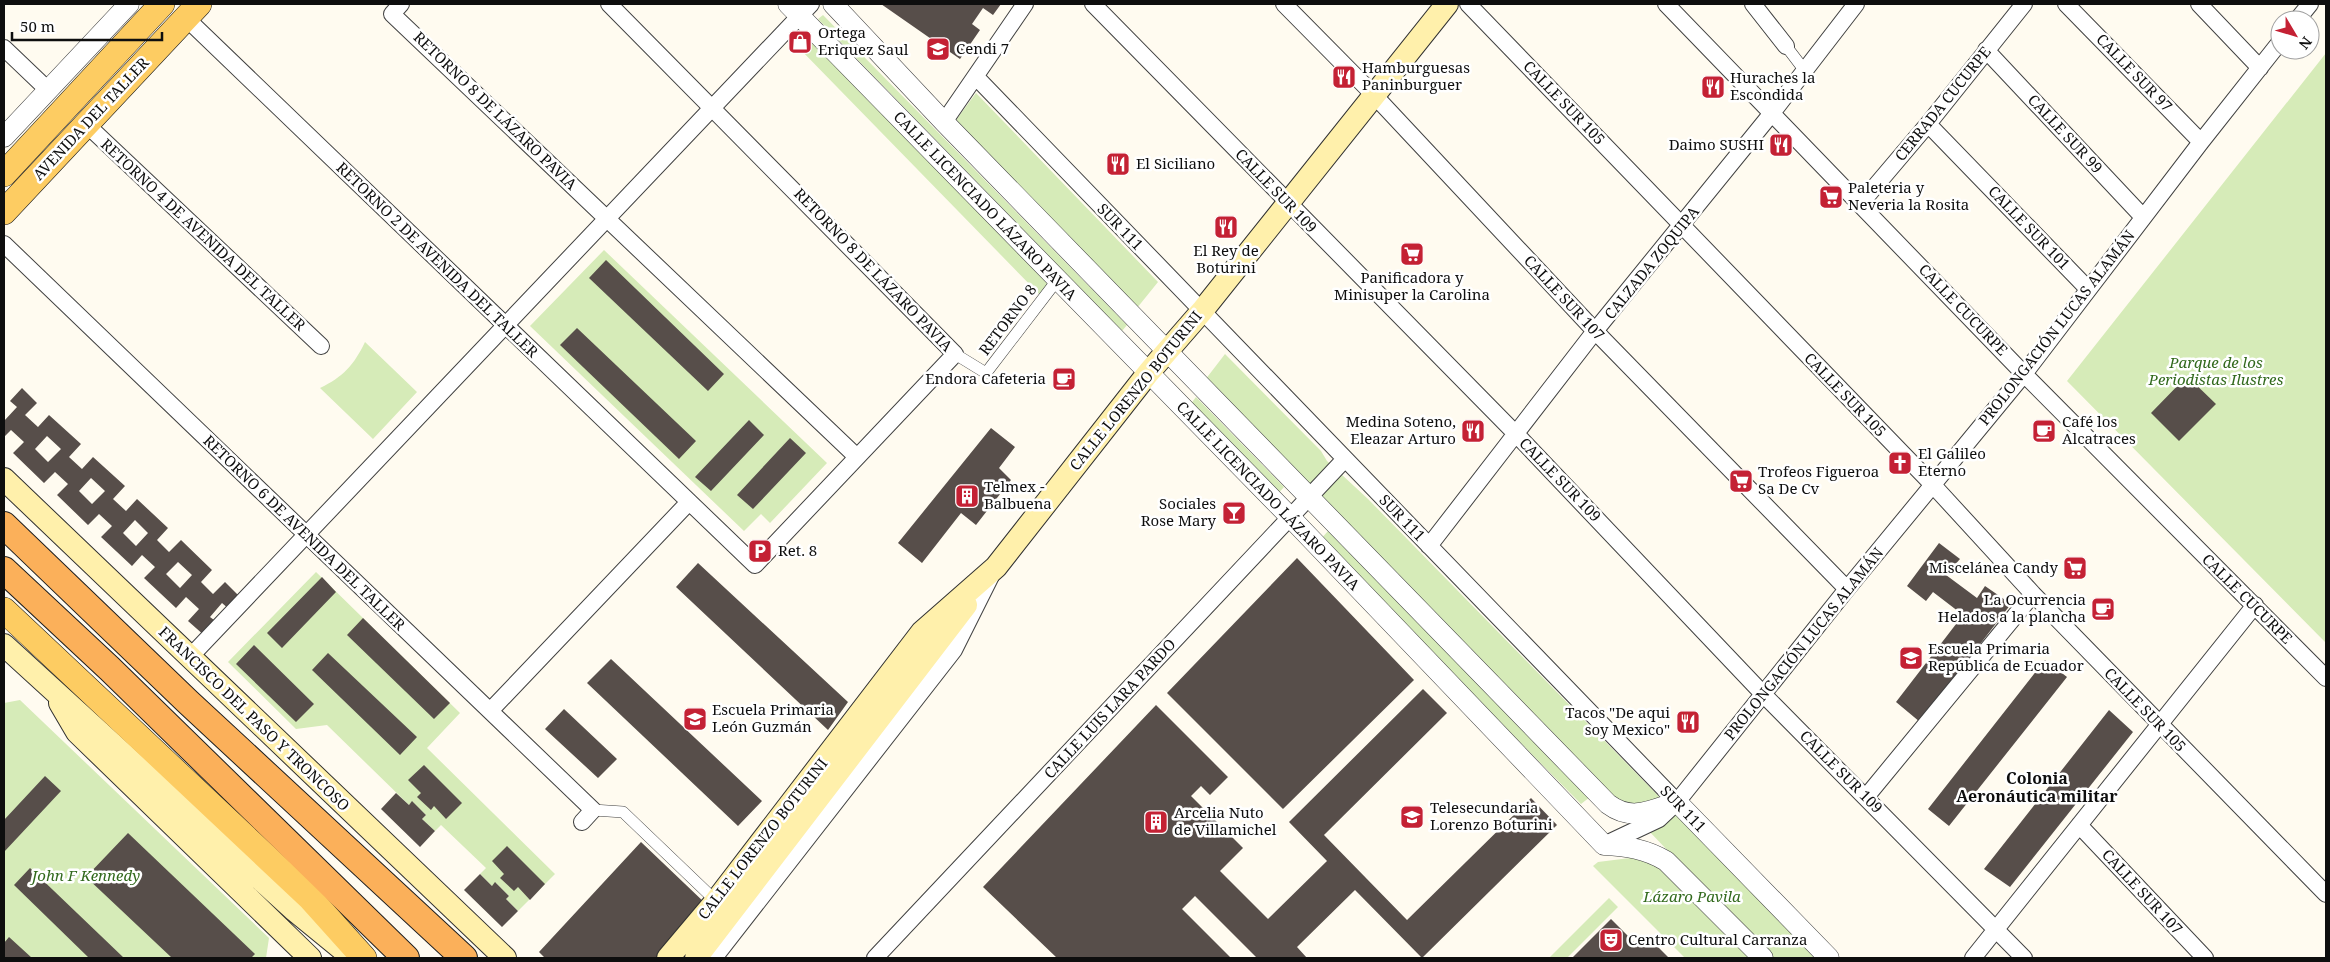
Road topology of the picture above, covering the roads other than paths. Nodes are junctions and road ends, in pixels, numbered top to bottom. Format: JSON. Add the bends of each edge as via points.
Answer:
{"nodes":[{"id":1,"x":129,"y":4,"type":"edge"},
{"id":2,"x":162,"y":4,"type":"edge"},
{"id":3,"x":401,"y":4,"type":"edge"},
{"id":4,"x":609,"y":4,"type":"edge"},
{"id":5,"x":833,"y":4,"type":"edge"},
{"id":6,"x":1025,"y":4,"type":"edge"},
{"id":7,"x":1093,"y":4,"type":"edge"},
{"id":8,"x":1284,"y":4,"type":"edge"},
{"id":9,"x":1447,"y":4,"type":"edge"},
{"id":10,"x":1468,"y":4,"type":"edge"},
{"id":11,"x":1666,"y":4,"type":"edge"},
{"id":12,"x":1753,"y":4,"type":"edge"},
{"id":13,"x":2024,"y":4,"type":"edge"},
{"id":14,"x":2066,"y":4,"type":"edge"},
{"id":15,"x":2199,"y":4,"type":"edge"},
{"id":16,"x":1848,"y":7,"type":"edge"},
{"id":17,"x":800,"y":8,"type":"edge"},
{"id":18,"x":192,"y":11,"type":"edge"},
{"id":19,"x":1786,"y":46,"type":"joint"},
{"id":20,"x":4,"y":48,"type":"edge"},
{"id":21,"x":1986,"y":50,"type":"junction"},
{"id":22,"x":2270,"y":55,"type":"edge"},
{"id":23,"x":2260,"y":68,"type":"junction"},
{"id":24,"x":1805,"y":71,"type":"junction"},
{"id":25,"x":976,"y":77,"type":"junction"},
{"id":26,"x":48,"y":90,"type":"junction"},
{"id":27,"x":1373,"y":94,"type":"junction"},
{"id":28,"x":712,"y":107,"type":"junction"},
{"id":29,"x":1772,"y":113,"type":"junction"},
{"id":30,"x":944,"y":122,"type":"junction"},
{"id":31,"x":86,"y":124,"type":"junction"},
{"id":32,"x":1928,"y":124,"type":"junction"},
{"id":33,"x":4,"y":137,"type":"edge"},
{"id":34,"x":2201,"y":142,"type":"junction"},
{"id":35,"x":4,"y":174,"type":"edge"},
{"id":36,"x":1287,"y":202,"type":"junction"},
{"id":37,"x":1860,"y":203,"type":"junction"},
{"id":38,"x":4,"y":212,"type":"edge"},
{"id":39,"x":607,"y":218,"type":"junction"},
{"id":40,"x":2143,"y":218,"type":"junction"},
{"id":41,"x":1682,"y":226,"type":"junction"},
{"id":42,"x":4,"y":244,"type":"edge"},
{"id":43,"x":1058,"y":279,"type":"junction"},
{"id":44,"x":2088,"y":289,"type":"junction"},
{"id":45,"x":1202,"y":311,"type":"junction"},
{"id":46,"x":505,"y":325,"type":"junction"},
{"id":47,"x":1595,"y":331,"type":"junction"},
{"id":48,"x":321,"y":346,"type":"dead end"},
{"id":49,"x":1168,"y":350,"type":"junction"},
{"id":50,"x":955,"y":354,"type":"junction"},
{"id":51,"x":1149,"y":372,"type":"junction"},
{"id":52,"x":2024,"y":374,"type":"junction"},
{"id":53,"x":1516,"y":434,"type":"junction"},
{"id":54,"x":857,"y":457,"type":"junction"},
{"id":55,"x":1345,"y":459,"type":"junction"},
{"id":56,"x":4,"y":479,"type":"edge"},
{"id":57,"x":1932,"y":484,"type":"junction"},
{"id":58,"x":1310,"y":497,"type":"junction"},
{"id":59,"x":689,"y":502,"type":"junction"},
{"id":60,"x":1291,"y":518,"type":"junction"},
{"id":61,"x":4,"y":525,"type":"edge"},
{"id":62,"x":306,"y":536,"type":"junction"},
{"id":63,"x":1430,"y":546,"type":"junction"},
{"id":64,"x":755,"y":565,"type":"joint"},
{"id":65,"x":996,"y":567,"type":"junction"},
{"id":66,"x":4,"y":570,"type":"edge"},
{"id":67,"x":1847,"y":589,"type":"junction"},
{"id":68,"x":2033,"y":594,"type":"junction"},
{"id":69,"x":2255,"y":605,"type":"junction"},
{"id":70,"x":4,"y":610,"type":"edge"},
{"id":71,"x":4,"y":645,"type":"edge"},
{"id":72,"x":190,"y":657,"type":"junction"},
{"id":73,"x":2326,"y":678,"type":"edge"},
{"id":74,"x":49,"y":685,"type":"junction"},
{"id":75,"x":1764,"y":695,"type":"junction"},
{"id":76,"x":490,"y":711,"type":"junction"},
{"id":77,"x":2159,"y":724,"type":"junction"},
{"id":78,"x":1866,"y":796,"type":"junction"},
{"id":79,"x":1677,"y":802,"type":"junction"},
{"id":80,"x":587,"y":816,"type":"joint"},
{"id":81,"x":2079,"y":826,"type":"junction"},
{"id":82,"x":1604,"y":845,"type":"junction"},
{"id":83,"x":2326,"y":894,"type":"edge"},
{"id":84,"x":716,"y":901,"type":"junction"},
{"id":85,"x":1998,"y":930,"type":"junction"},
{"id":86,"x":310,"y":958,"type":"edge"},
{"id":87,"x":353,"y":958,"type":"edge"},
{"id":88,"x":364,"y":958,"type":"edge"},
{"id":89,"x":406,"y":958,"type":"edge"},
{"id":90,"x":464,"y":958,"type":"edge"},
{"id":91,"x":505,"y":958,"type":"edge"},
{"id":92,"x":668,"y":958,"type":"edge"},
{"id":93,"x":696,"y":958,"type":"edge"},
{"id":94,"x":714,"y":958,"type":"edge"},
{"id":95,"x":875,"y":958,"type":"edge"},
{"id":96,"x":1763,"y":958,"type":"edge"},
{"id":97,"x":1829,"y":958,"type":"edge"},
{"id":98,"x":1973,"y":958,"type":"edge"},
{"id":99,"x":2024,"y":958,"type":"edge"},
{"id":100,"x":2205,"y":958,"type":"edge"}],
"edges":[{"from":1,"to":26,"type":"street"},
{"from":2,"to":35,"type":"main road","name":"AVENIDA DEL TALLER"},
{"from":3,"to":39,"type":"street","name":"RETORNO 8 DE LÁZARO PAVIA","via":[[392,14]]},
{"from":4,"to":28,"type":"street","name":"RETORNO 8 DE LÁZARO PAVIA"},
{"from":5,"to":30,"type":"street","name":"CALLE LICENCIADO LÁZARO PAVIA"},
{"from":6,"to":25,"type":"street"},
{"from":7,"to":36,"type":"street","name":"CALLE SUR 109"},
{"from":8,"to":27,"type":"street","name":"CALLE SUR 107"},
{"from":9,"to":27,"type":"main road","name":"CALLE LORENZO BOTURINI"},
{"from":10,"to":41,"type":"street","name":"CALLE SUR 105"},
{"from":11,"to":29,"type":"street","name":"CALLE CUCURPE"},
{"from":12,"to":19,"type":"street"},
{"from":13,"to":21,"type":"street","name":"CERRADA CUCURPE"},
{"from":14,"to":34,"type":"street","name":"CALLE SUR 97"},
{"from":15,"to":23,"type":"street"},
{"from":16,"to":24,"type":"street","name":"CALZADA ZOQUIPA"},
{"from":17,"to":28,"type":"street"},
{"from":17,"to":43,"type":"street","name":"CALLE LICENCIADO LÁZARO PAVIA"},
{"from":18,"to":31,"type":"main road","name":"AVENIDA DEL TALLER"},
{"from":18,"to":46,"type":"street","name":"RETORNO 2 DE AVENIDA DEL TALLER"},
{"from":19,"to":24,"type":"street"},
{"from":20,"to":26,"type":"street"},
{"from":21,"to":32,"type":"street","name":"CERRADA CUCURPE"},
{"from":21,"to":40,"type":"street","name":"CALLE SUR 99"},
{"from":22,"to":23,"type":"street","name":"PROLONGACIÓN LUCAS ALAMÁN"},
{"from":23,"to":34,"type":"street","name":"PROLONGACIÓN LUCAS ALAMÁN"},
{"from":24,"to":29,"type":"street","name":"CALZADA ZOQUIPA"},
{"from":25,"to":30,"type":"street"},
{"from":25,"to":45,"type":"street","name":"SUR 111"},
{"from":26,"to":33,"type":"street"},
{"from":27,"to":36,"type":"main road","name":"CALLE LORENZO BOTURINI"},
{"from":27,"to":47,"type":"street","name":"CALLE SUR 107"},
{"from":28,"to":39,"type":"street"},
{"from":28,"to":50,"type":"street","name":"RETORNO 8 DE LÁZARO PAVIA"},
{"from":29,"to":37,"type":"street","name":"CALLE CUCURPE"},
{"from":29,"to":41,"type":"street","name":"CALZADA ZOQUIPA"},
{"from":30,"to":49,"type":"street","name":"CALLE LICENCIADO LÁZARO PAVIA"},
{"from":31,"to":38,"type":"main road","name":"AVENIDA DEL TALLER"},
{"from":31,"to":48,"type":"street","name":"RETORNO 4 DE AVENIDA DEL TALLER"},
{"from":32,"to":37,"type":"street","name":"CERRADA CUCURPE"},
{"from":32,"to":44,"type":"street","name":"CALLE SUR 101"},
{"from":34,"to":40,"type":"street","name":"PROLONGACIÓN LUCAS ALAMÁN"},
{"from":36,"to":45,"type":"main road","name":"CALLE LORENZO BOTURINI"},
{"from":36,"to":53,"type":"street","name":"CALLE SUR 109"},
{"from":37,"to":52,"type":"street","name":"CALLE CUCURPE"},
{"from":39,"to":46,"type":"street"},
{"from":39,"to":54,"type":"street","name":"RETORNO 8 DE LÁZARO PAVIA"},
{"from":40,"to":44,"type":"street","name":"PROLONGACIÓN LUCAS ALAMÁN"},
{"from":41,"to":47,"type":"street","name":"CALZADA ZOQUIPA"},
{"from":41,"to":57,"type":"street","name":"CALLE SUR 105"},
{"from":42,"to":62,"type":"street","name":"RETORNO 6 DE AVENIDA DEL TALLER"},
{"from":43,"to":50,"type":"street","name":"RETORNO 8","via":[[986,374]]},
{"from":43,"to":51,"type":"street","name":"CALLE LICENCIADO LÁZARO PAVIA"},
{"from":44,"to":52,"type":"street","name":"PROLONGACIÓN LUCAS ALAMÁN"},
{"from":45,"to":49,"type":"main road","name":"CALLE LORENZO BOTURINI"},
{"from":45,"to":55,"type":"street","name":"SUR 111"},
{"from":46,"to":59,"type":"street","name":"RETORNO 2 DE AVENIDA DEL TALLER"},
{"from":46,"to":62,"type":"street"},
{"from":47,"to":53,"type":"street","name":"CALZADA ZOQUIPA"},
{"from":47,"to":67,"type":"street","name":"CALLE SUR 107"},
{"from":49,"to":51,"type":"main road","name":"CALLE LORENZO BOTURINI"},
{"from":49,"to":58,"type":"street","name":"CALLE LICENCIADO LÁZARO PAVIA"},
{"from":50,"to":54,"type":"street","name":"RETORNO 8 DE LÁZARO PAVIA"},
{"from":51,"to":60,"type":"street","name":"CALLE LICENCIADO LÁZARO PAVIA"},
{"from":51,"to":65,"type":"main road","name":"CALLE LORENZO BOTURINI"},
{"from":52,"to":57,"type":"street","name":"PROLONGACIÓN LUCAS ALAMÁN"},
{"from":52,"to":69,"type":"street","name":"CALLE CUCURPE"},
{"from":53,"to":63,"type":"street","name":"CALZADA ZOQUIPA"},
{"from":53,"to":75,"type":"street","name":"CALLE SUR 109"},
{"from":54,"to":64,"type":"street","name":"RETORNO 8 DE LÁZARO PAVIA"},
{"from":55,"to":58,"type":"street","name":"CALLE LUIS LARA PARDO"},
{"from":55,"to":63,"type":"street","name":"SUR 111"},
{"from":56,"to":72,"type":"main road","name":"FRANCISCO DEL PASO Y TRONCOSO"},
{"from":57,"to":67,"type":"street","name":"PROLONGACIÓN LUCAS ALAMÁN"},
{"from":57,"to":68,"type":"street","name":"CALLE SUR 105"},
{"from":58,"to":60,"type":"street","name":"CALLE LUIS LARA PARDO"},
{"from":58,"to":79,"type":"street","name":"CALLE LICENCIADO LÁZARO PAVIA","via":[[1608,804],[1630,815]]},
{"from":59,"to":64,"type":"street","name":"RETORNO 2 DE AVENIDA DEL TALLER"},
{"from":59,"to":76,"type":"street"},
{"from":60,"to":82,"type":"street","name":"CALLE LICENCIADO LÁZARO PAVIA"},
{"from":60,"to":95,"type":"street","name":"CALLE LUIS LARA PARDO"},
{"from":61,"to":90,"type":"highway","name":"FRANCISCO DEL PASO Y TRONCOSO","via":[[188,702]]},
{"from":62,"to":72,"type":"street"},
{"from":62,"to":76,"type":"street","name":"RETORNO 6 DE AVENIDA DEL TALLER"},
{"from":63,"to":79,"type":"street","name":"SUR 111"},
{"from":65,"to":84,"type":"main road","name":"CALLE LORENZO BOTURINI","via":[[922,632]]},
{"from":65,"to":93,"type":"main road"},
{"from":65,"to":94,"type":"street","via":[[954,650]]},
{"from":66,"to":89,"type":"highway"},
{"from":67,"to":75,"type":"street","name":"PROLONGACIÓN LUCAS ALAMÁN"},
{"from":68,"to":77,"type":"street","name":"CALLE SUR 105"},
{"from":68,"to":78,"type":"street"},
{"from":69,"to":73,"type":"street","name":"CALLE CUCURPE"},
{"from":69,"to":77,"type":"street"},
{"from":70,"to":88,"type":"main road","via":[[310,898]]},
{"from":71,"to":74,"type":"main road"},
{"from":72,"to":91,"type":"main road","name":"FRANCISCO DEL PASO Y TRONCOSO"},
{"from":74,"to":86,"type":"main road","via":[[77,732]]},
{"from":74,"to":87,"type":"main road","via":[[293,909]]},
{"from":75,"to":78,"type":"street","name":"CALLE SUR 109"},
{"from":75,"to":79,"type":"street","name":"PROLONGACIÓN LUCAS ALAMÁN"},
{"from":76,"to":80,"type":"street","name":"RETORNO 6 DE AVENIDA DEL TALLER"},
{"from":77,"to":81,"type":"street"},
{"from":77,"to":83,"type":"street","name":"CALLE SUR 105"},
{"from":78,"to":85,"type":"street","name":"CALLE SUR 109"},
{"from":79,"to":82,"type":"street","name":"PROLONGACIÓN LUCAS ALAMÁN","via":[[1659,819]]},
{"from":79,"to":97,"type":"street","name":"SUR 111"},
{"from":80,"to":84,"type":"street","via":[[623,812]]},
{"from":81,"to":85,"type":"street"},
{"from":81,"to":100,"type":"street","name":"CALLE SUR 107"},
{"from":82,"to":96,"type":"street","via":[[1651,852],[1666,861]]},
{"from":84,"to":92,"type":"main road","name":"CALLE LORENZO BOTURINI"},
{"from":85,"to":98,"type":"street"},
{"from":85,"to":99,"type":"street","name":"CALLE SUR 109"}]}
